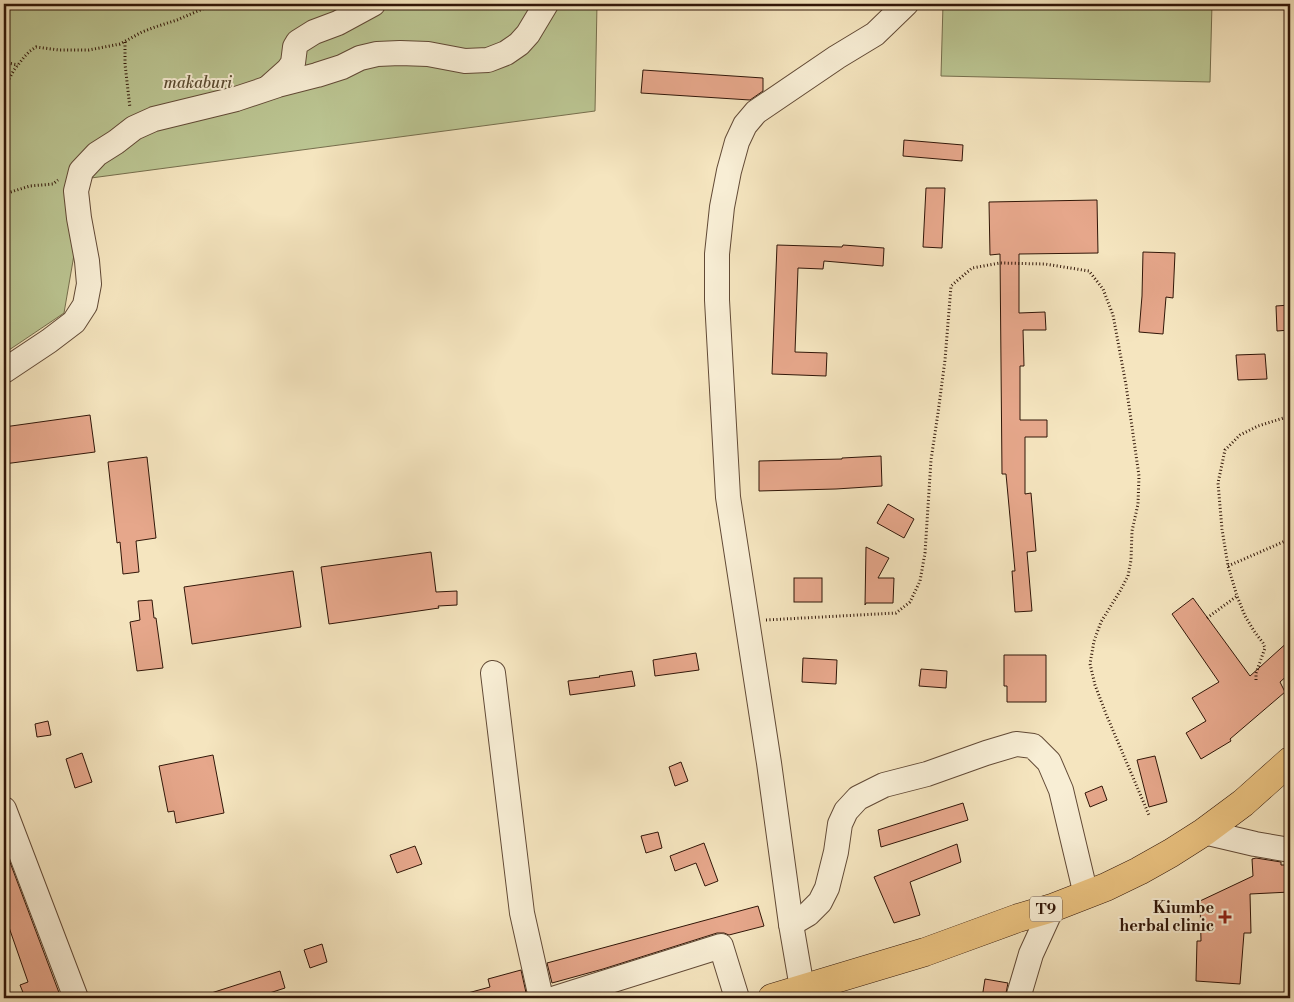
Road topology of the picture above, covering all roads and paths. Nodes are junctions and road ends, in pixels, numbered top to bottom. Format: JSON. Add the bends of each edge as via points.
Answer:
{"nodes":[{"id":1,"x":214,"y":4,"type":"edge"},
{"id":2,"x":373,"y":4,"type":"edge"},
{"id":3,"x":546,"y":4,"type":"edge"},
{"id":4,"x":906,"y":4,"type":"edge"},
{"id":5,"x":125,"y":41,"type":"junction"},
{"id":6,"x":4,"y":62,"type":"edge"},
{"id":7,"x":18,"y":65,"type":"junction"},
{"id":8,"x":4,"y":88,"type":"edge"},
{"id":9,"x":266,"y":89,"type":"junction"},
{"id":10,"x":134,"y":128,"type":"junction"},
{"id":11,"x":81,"y":172,"type":"junction"},
{"id":12,"x":4,"y":194,"type":"edge"},
{"id":13,"x":4,"y":371,"type":"edge"},
{"id":14,"x":1290,"y":416,"type":"edge"},
{"id":15,"x":1290,"y":539,"type":"edge"},
{"id":16,"x":1228,"y":566,"type":"junction"},
{"id":17,"x":1237,"y":596,"type":"junction"},
{"id":18,"x":1207,"y":618,"type":"dead end"},
{"id":19,"x":748,"y":622,"type":"junction"},
{"id":20,"x":493,"y":673,"type":"dead end"},
{"id":21,"x":1256,"y":680,"type":"dead end"},
{"id":22,"x":1290,"y":762,"type":"edge"},
{"id":23,"x":4,"y":809,"type":"edge"},
{"id":24,"x":1149,"y":815,"type":"dead end"},
{"id":25,"x":1204,"y":832,"type":"junction"},
{"id":26,"x":1290,"y":850,"type":"edge"},
{"id":27,"x":1086,"y":895,"type":"junction"},
{"id":28,"x":1052,"y":908,"type":"junction"},
{"id":29,"x":791,"y":924,"type":"junction"},
{"id":30,"x":802,"y":988,"type":"junction"},
{"id":31,"x":76,"y":998,"type":"edge"},
{"id":32,"x":541,"y":998,"type":"edge"},
{"id":33,"x":556,"y":998,"type":"edge"},
{"id":34,"x":737,"y":998,"type":"edge"},
{"id":35,"x":772,"y":998,"type":"edge"},
{"id":36,"x":1018,"y":998,"type":"edge"}],
"edges":[{"from":1,"to":5,"type":"path"},
{"from":2,"to":9,"type":"street","via":[[298,42],[294,47],[293,63]]},
{"from":3,"to":9,"type":"street","via":[[519,44],[488,60],[465,61],[428,54],[377,54]]},
{"from":4,"to":19,"type":"street","via":[[874,34],[756,112],[737,142],[722,207],[717,300],[728,497]]},
{"from":5,"to":7,"type":"path","via":[[90,50],[36,47]]},
{"from":5,"to":10,"type":"path"},
{"from":6,"to":7,"type":"path"},
{"from":7,"to":8,"type":"path"},
{"from":9,"to":10,"type":"street","via":[[154,119]]},
{"from":10,"to":11,"type":"street","via":[[97,154]]},
{"from":11,"to":12,"type":"path","via":[[65,175],[53,184],[30,186]]},
{"from":11,"to":13,"type":"street","via":[[76,191],[87,261],[85,305],[74,322]]},
{"from":14,"to":16,"type":"path","via":[[1240,435],[1225,450],[1218,484]]},
{"from":15,"to":16,"type":"path"},
{"from":16,"to":17,"type":"path"},
{"from":17,"to":18,"type":"path"},
{"from":17,"to":21,"type":"path","via":[[1265,648]]},
{"from":19,"to":24,"type":"path","via":[[896,613],[910,602],[920,581],[925,553],[931,460],[951,286],[972,268],[1000,263],[1044,264],[1089,272],[1103,289],[1113,315],[1139,476],[1128,576],[1101,622],[1090,664],[1106,714]]},
{"from":19,"to":29,"type":"street"},
{"from":20,"to":32,"type":"street","via":[[522,913]]},
{"from":22,"to":25,"type":"highway","number":"T9"},
{"from":23,"to":31,"type":"street"},
{"from":25,"to":26,"type":"street"},
{"from":25,"to":27,"type":"highway","number":"T9","via":[[1140,871]]},
{"from":27,"to":28,"type":"highway","number":"T9"},
{"from":27,"to":29,"type":"street","via":[[1061,790],[1049,762],[1033,746],[1016,744],[884,785],[858,798],[846,810],[840,824],[836,852],[820,902]]},
{"from":28,"to":30,"type":"highway","number":"T9","via":[[925,952]]},
{"from":28,"to":36,"type":"street","via":[[1031,954]]},
{"from":29,"to":30,"type":"street"},
{"from":30,"to":35,"type":"highway","number":"T9"},
{"from":33,"to":34,"type":"street","via":[[721,946]]}]}
